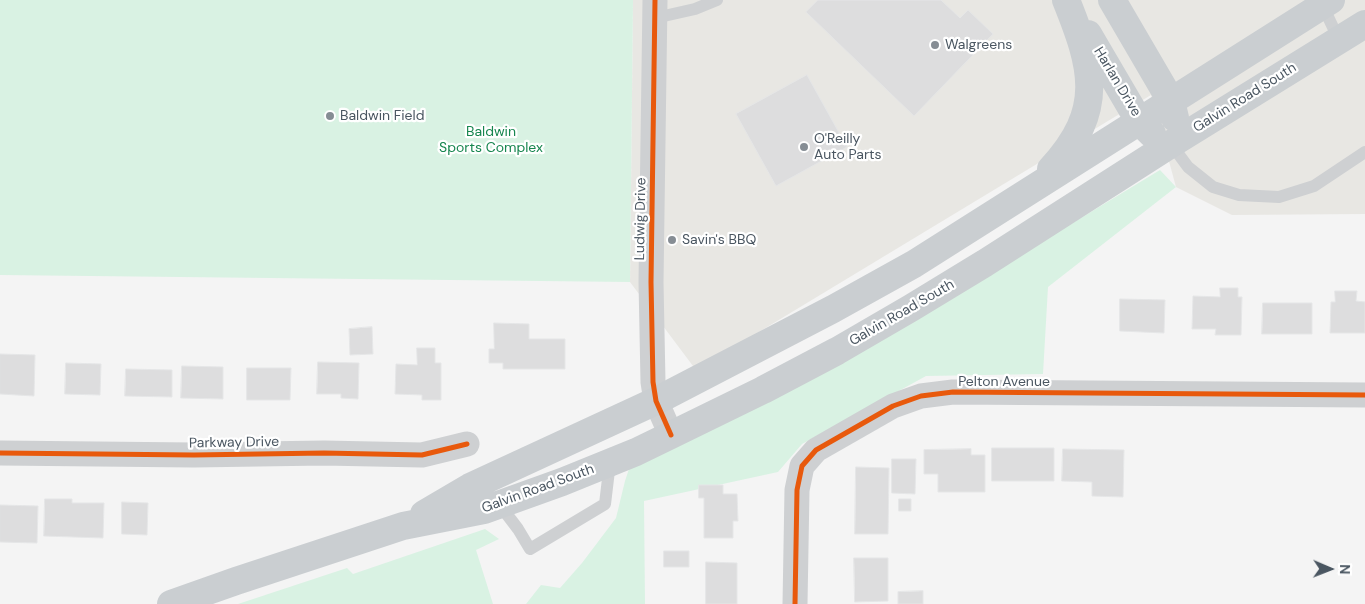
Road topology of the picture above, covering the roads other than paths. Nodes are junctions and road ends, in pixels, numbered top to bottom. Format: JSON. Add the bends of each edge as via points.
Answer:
{"nodes":[{"id":1,"x":717,"y":0,"type":"edge"},
{"id":2,"x":1067,"y":0,"type":"edge"},
{"id":3,"x":1112,"y":0,"type":"edge"},
{"id":4,"x":1325,"y":2,"type":"edge"},
{"id":5,"x":655,"y":9,"type":"edge"},
{"id":6,"x":1365,"y":24,"type":"edge"},
{"id":7,"x":1339,"y":40,"type":"junction"},
{"id":8,"x":1171,"y":101,"type":"junction"},
{"id":9,"x":1140,"y":121,"type":"junction"},
{"id":10,"x":1171,"y":144,"type":"junction"},
{"id":11,"x":1365,"y":152,"type":"edge"},
{"id":12,"x":1031,"y":190,"type":"junction"},
{"id":13,"x":1365,"y":395,"type":"edge"},
{"id":14,"x":656,"y":401,"type":"junction"},
{"id":15,"x":671,"y":435,"type":"junction"},
{"id":16,"x":467,"y":444,"type":"dead end"},
{"id":17,"x":0,"y":453,"type":"edge"},
{"id":18,"x":610,"y":462,"type":"junction"},
{"id":19,"x":499,"y":504,"type":"junction"},
{"id":20,"x":403,"y":526,"type":"junction"},
{"id":21,"x":171,"y":604,"type":"edge"},
{"id":22,"x":795,"y":604,"type":"edge"}],
"edges":[{"from":1,"to":5,"type":"lane","via":[[695,9]]},
{"from":2,"to":9,"type":"main road","name":"Harlan Drive"},
{"from":2,"to":12,"type":"main road","via":[[1087,62],[1089,100],[1084,121],[1073,142]]},
{"from":3,"to":8,"type":"main road"},
{"from":4,"to":7,"type":"lane"},
{"from":4,"to":8,"type":"main road","name":"Galvin Road South"},
{"from":5,"to":14,"type":"street","name":"Ludwig Drive","via":[[652,282]]},
{"from":6,"to":7,"type":"main road","name":"Galvin Road South"},
{"from":7,"to":10,"type":"main road","name":"Galvin Road South"},
{"from":8,"to":9,"type":"main road","name":"Galvin Road South"},
{"from":8,"to":10,"type":"main road","via":[[1176,122]]},
{"from":9,"to":10,"type":"main road","name":"Harlan Drive","via":[[1153,134]]},
{"from":9,"to":12,"type":"main road","name":"Galvin Road South"},
{"from":10,"to":11,"type":"lane","via":[[1188,167],[1213,187],[1239,195],[1279,197],[1314,186]]},
{"from":10,"to":15,"type":"main road","name":"Galvin Road South","via":[[911,308],[837,351]]},
{"from":12,"to":14,"type":"main road","name":"Galvin Road South","via":[[914,264]]},
{"from":13,"to":22,"type":"street","name":"Pelton Avenue","via":[[953,392],[921,396],[893,406],[816,450],[802,466],[797,490]]},
{"from":14,"to":15,"type":"street","name":"Ludwig Drive"},
{"from":14,"to":20,"type":"main road","name":"Galvin Road South","via":[[470,488]]},
{"from":15,"to":18,"type":"main road","name":"Galvin Road South"},
{"from":16,"to":17,"type":"street","name":"Parkway Drive","via":[[422,455]]},
{"from":18,"to":19,"type":"main road","name":"Galvin Road South"},
{"from":18,"to":19,"type":"lane","via":[[605,504],[530,549]]},
{"from":19,"to":20,"type":"main road","name":"Galvin Road South"},
{"from":20,"to":21,"type":"main road","name":"Galvin Road South"}]}
